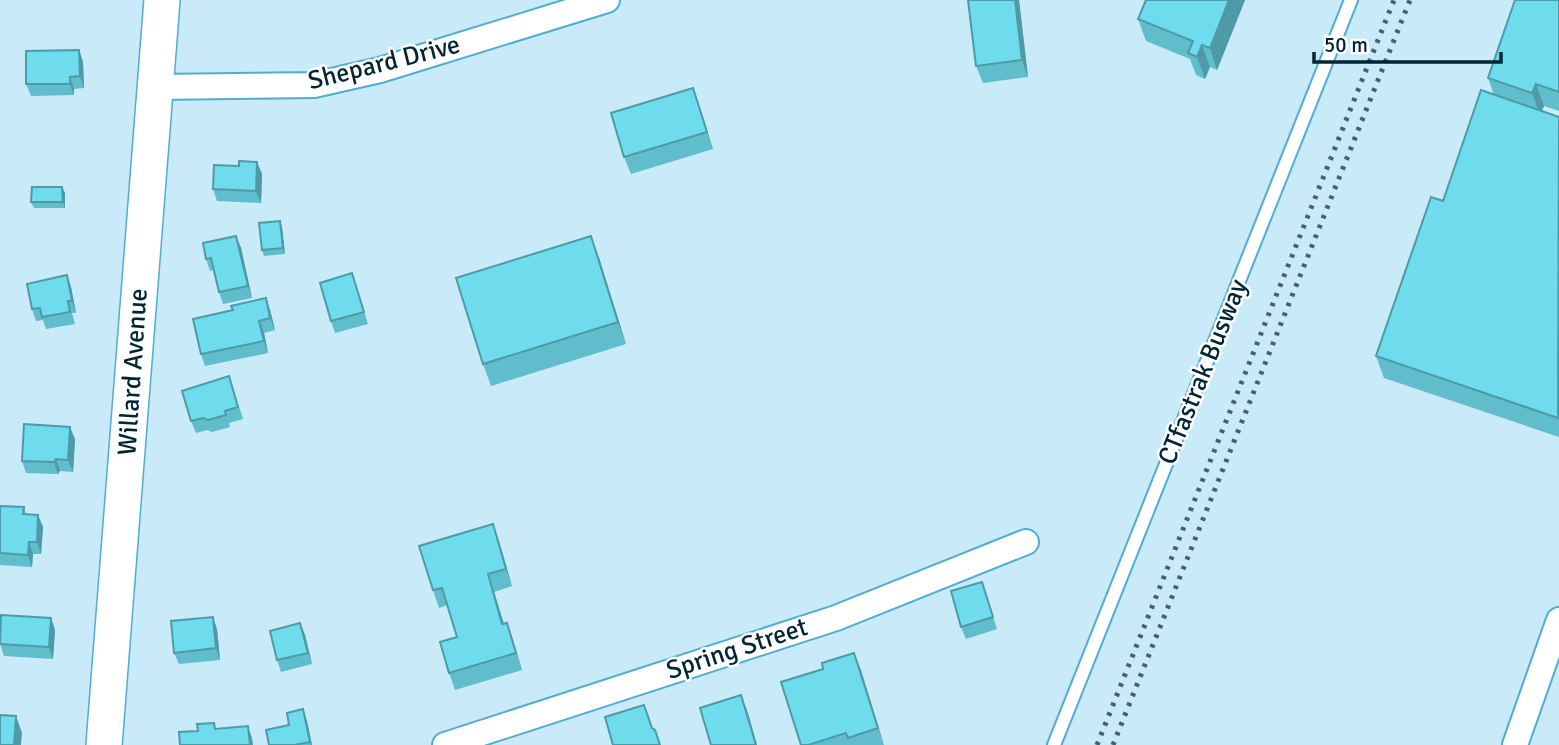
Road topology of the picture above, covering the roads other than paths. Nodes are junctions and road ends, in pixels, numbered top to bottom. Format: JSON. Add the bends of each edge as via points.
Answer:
{"nodes":[{"id":1,"x":162,"y":0,"type":"edge"},
{"id":2,"x":607,"y":0,"type":"edge"},
{"id":3,"x":1351,"y":0,"type":"edge"},
{"id":4,"x":155,"y":87,"type":"junction"},
{"id":5,"x":1026,"y":542,"type":"dead end"},
{"id":6,"x":1559,"y":620,"type":"edge"},
{"id":7,"x":104,"y":745,"type":"edge"},
{"id":8,"x":444,"y":745,"type":"edge"},
{"id":9,"x":1054,"y":745,"type":"edge"},
{"id":10,"x":1515,"y":745,"type":"edge"}],
"edges":[{"from":1,"to":4,"type":"main road","name":"Willard Avenue"},
{"from":2,"to":4,"type":"street","name":"Shepard Drive","via":[[380,70],[314,85]]},
{"from":3,"to":9,"type":"lane","name":"CTfastrak Busway"},
{"from":4,"to":7,"type":"main road","name":"Willard Avenue"},
{"from":5,"to":8,"type":"street","name":"Spring Street","via":[[836,618]]},
{"from":6,"to":10,"type":"street"}]}
